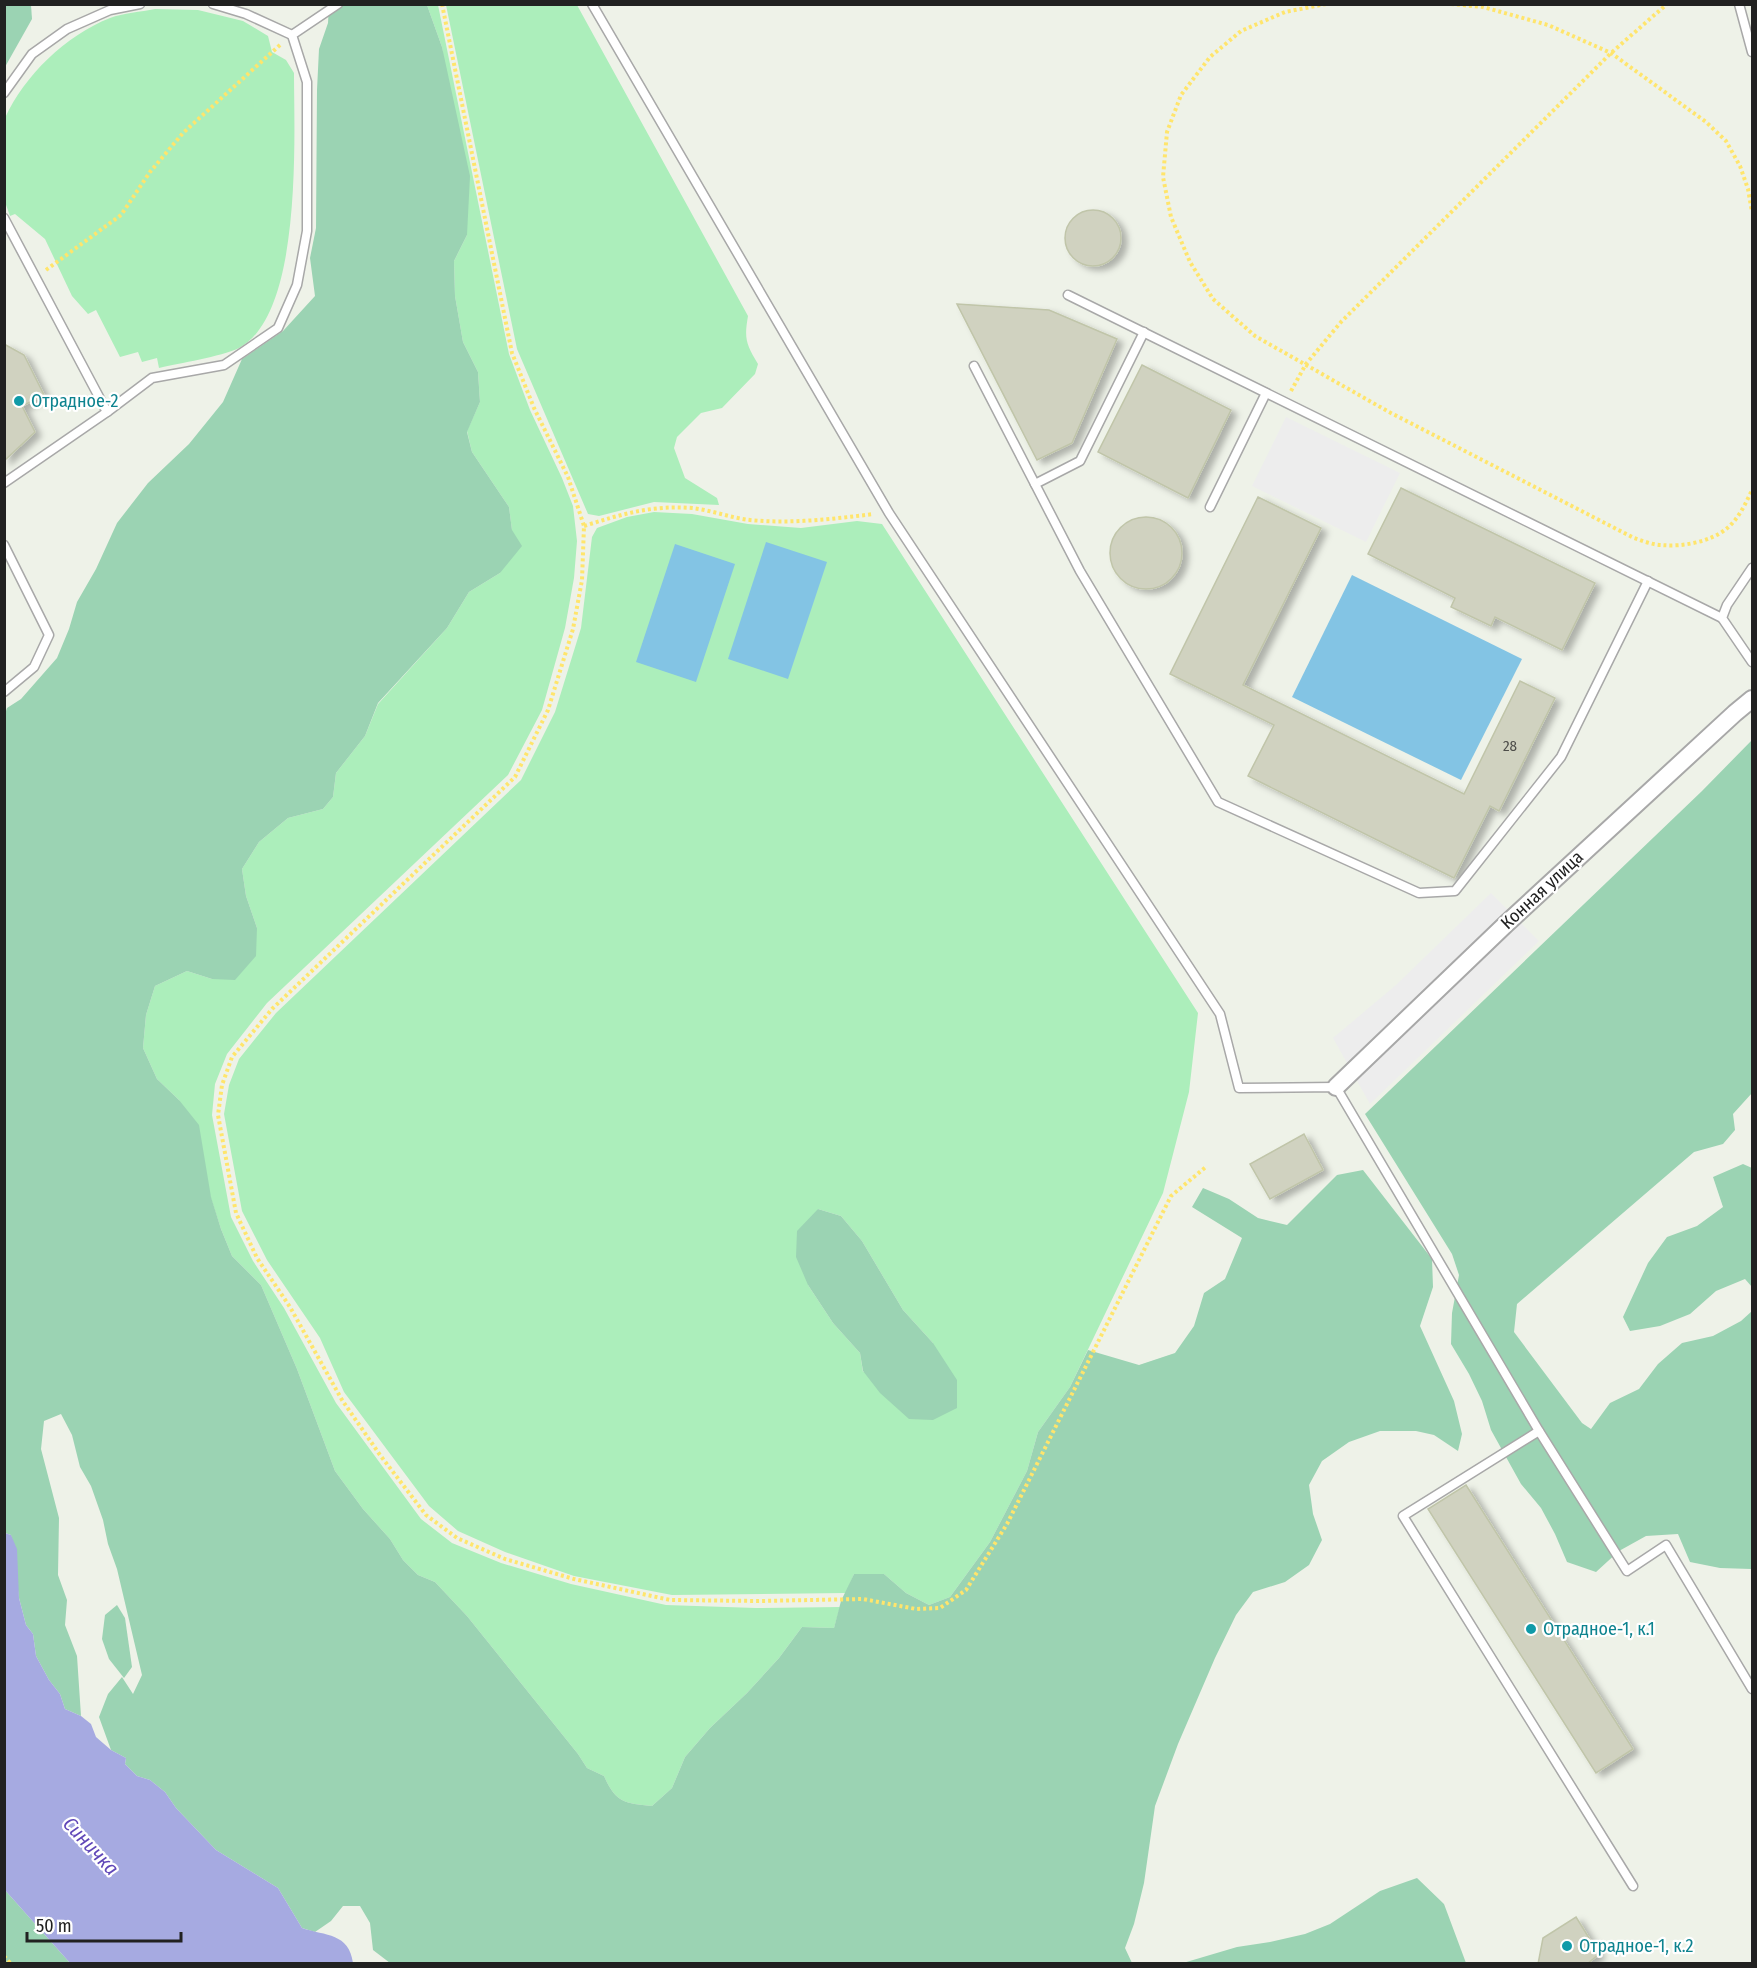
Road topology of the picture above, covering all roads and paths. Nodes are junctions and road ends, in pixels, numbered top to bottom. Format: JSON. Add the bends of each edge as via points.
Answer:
{"nodes":[{"id":1,"x":140,"y":4,"type":"edge"},
{"id":2,"x":213,"y":4,"type":"edge"},
{"id":3,"x":338,"y":4,"type":"edge"},
{"id":4,"x":442,"y":4,"type":"edge"},
{"id":5,"x":592,"y":4,"type":"edge"},
{"id":6,"x":1326,"y":4,"type":"edge"},
{"id":7,"x":1451,"y":4,"type":"edge"},
{"id":8,"x":1667,"y":4,"type":"edge"},
{"id":9,"x":1739,"y":4,"type":"edge"},
{"id":10,"x":292,"y":35,"type":"junction"},
{"id":11,"x":1752,"y":52,"type":"edge"},
{"id":12,"x":1611,"y":53,"type":"junction"},
{"id":13,"x":4,"y":93,"type":"edge"},
{"id":14,"x":1752,"y":212,"type":"edge"},
{"id":15,"x":4,"y":218,"type":"edge"},
{"id":16,"x":36,"y":277,"type":"junction"},
{"id":17,"x":1068,"y":295,"type":"dead end"},
{"id":18,"x":1144,"y":332,"type":"junction"},
{"id":19,"x":1306,"y":364,"type":"junction"},
{"id":20,"x":974,"y":366,"type":"dead end"},
{"id":21,"x":1266,"y":393,"type":"junction"},
{"id":22,"x":1285,"y":402,"type":"junction"},
{"id":23,"x":107,"y":412,"type":"junction"},
{"id":24,"x":4,"y":483,"type":"edge"},
{"id":25,"x":1035,"y":484,"type":"junction"},
{"id":26,"x":1752,"y":490,"type":"edge"},
{"id":27,"x":1210,"y":507,"type":"dead end"},
{"id":28,"x":889,"y":513,"type":"junction"},
{"id":29,"x":584,"y":526,"type":"junction"},
{"id":30,"x":4,"y":545,"type":"edge"},
{"id":31,"x":1752,"y":568,"type":"edge"},
{"id":32,"x":1648,"y":581,"type":"junction"},
{"id":33,"x":1722,"y":618,"type":"junction"},
{"id":34,"x":1752,"y":662,"type":"edge"},
{"id":35,"x":4,"y":692,"type":"edge"},
{"id":36,"x":1752,"y":699,"type":"edge"},
{"id":37,"x":1336,"y":1087,"type":"junction"},
{"id":38,"x":1207,"y":1166,"type":"dead end"},
{"id":39,"x":1539,"y":1431,"type":"junction"},
{"id":40,"x":1752,"y":1689,"type":"edge"},
{"id":41,"x":1633,"y":1886,"type":"dead end"},
{"id":42,"x":4,"y":1956,"type":"edge"},
{"id":43,"x":11,"y":1964,"type":"edge"}],
"edges":[{"from":1,"to":13,"type":"lane","via":[[110,10],[66,29],[32,54]]},
{"from":2,"to":10,"type":"lane"},
{"from":3,"to":10,"type":"lane"},
{"from":4,"to":29,"type":"path","via":[[513,353],[534,408],[568,477]]},
{"from":5,"to":28,"type":"lane"},
{"from":6,"to":19,"type":"path","via":[[1284,12],[1241,31],[1210,57],[1181,95],[1167,132],[1163,177],[1171,217],[1190,262],[1213,299],[1255,336]]},
{"from":7,"to":12,"type":"path","via":[[1483,7],[1548,25]]},
{"from":8,"to":12,"type":"path"},
{"from":9,"to":11,"type":"lane"},
{"from":10,"to":16,"type":"path","via":[[183,133],[121,215]]},
{"from":10,"to":23,"type":"lane","via":[[307,82],[307,231],[297,285],[278,328],[224,365],[152,378]]},
{"from":12,"to":14,"type":"path","via":[[1726,141],[1740,166]]},
{"from":12,"to":19,"type":"path","via":[[1341,322]]},
{"from":15,"to":16,"type":"lane"},
{"from":16,"to":23,"type":"lane"},
{"from":17,"to":18,"type":"lane"},
{"from":18,"to":21,"type":"lane"},
{"from":18,"to":25,"type":"lane","via":[[1080,461]]},
{"from":19,"to":22,"type":"path"},
{"from":19,"to":26,"type":"path","via":[[1389,412],[1634,538],[1659,545],[1681,545],[1708,538],[1726,529]]},
{"from":20,"to":25,"type":"lane"},
{"from":21,"to":22,"type":"lane"},
{"from":21,"to":27,"type":"lane"},
{"from":22,"to":32,"type":"lane"},
{"from":23,"to":24,"type":"lane"},
{"from":25,"to":32,"type":"lane","via":[[1080,571],[1218,802],[1419,893],[1455,891],[1562,757]]},
{"from":28,"to":29,"type":"path","via":[[801,522],[749,520],[693,508],[654,507]]},
{"from":28,"to":37,"type":"lane","via":[[1220,1014],[1239,1088]]},
{"from":29,"to":38,"type":"path","via":[[582,580],[573,629],[548,710],[515,777],[272,1009],[232,1057],[222,1085],[218,1115],[236,1213],[257,1258],[290,1307],[342,1400],[426,1515],[457,1538],[505,1559],[574,1579],[670,1599],[864,1599],[916,1610],[940,1608],[966,1590],[1007,1524],[1171,1196]]},
{"from":30,"to":35,"type":"lane","via":[[49,635],[34,667]]},
{"from":31,"to":33,"type":"lane"},
{"from":32,"to":33,"type":"lane"},
{"from":33,"to":34,"type":"lane"},
{"from":36,"to":37,"type":"street","name":"Конная улица","via":[[1506,924]]},
{"from":37,"to":39,"type":"lane"},
{"from":39,"to":40,"type":"lane","via":[[1627,1571],[1666,1545]]},
{"from":39,"to":41,"type":"lane","via":[[1403,1516]]},
{"from":42,"to":43,"type":"path"}]}
